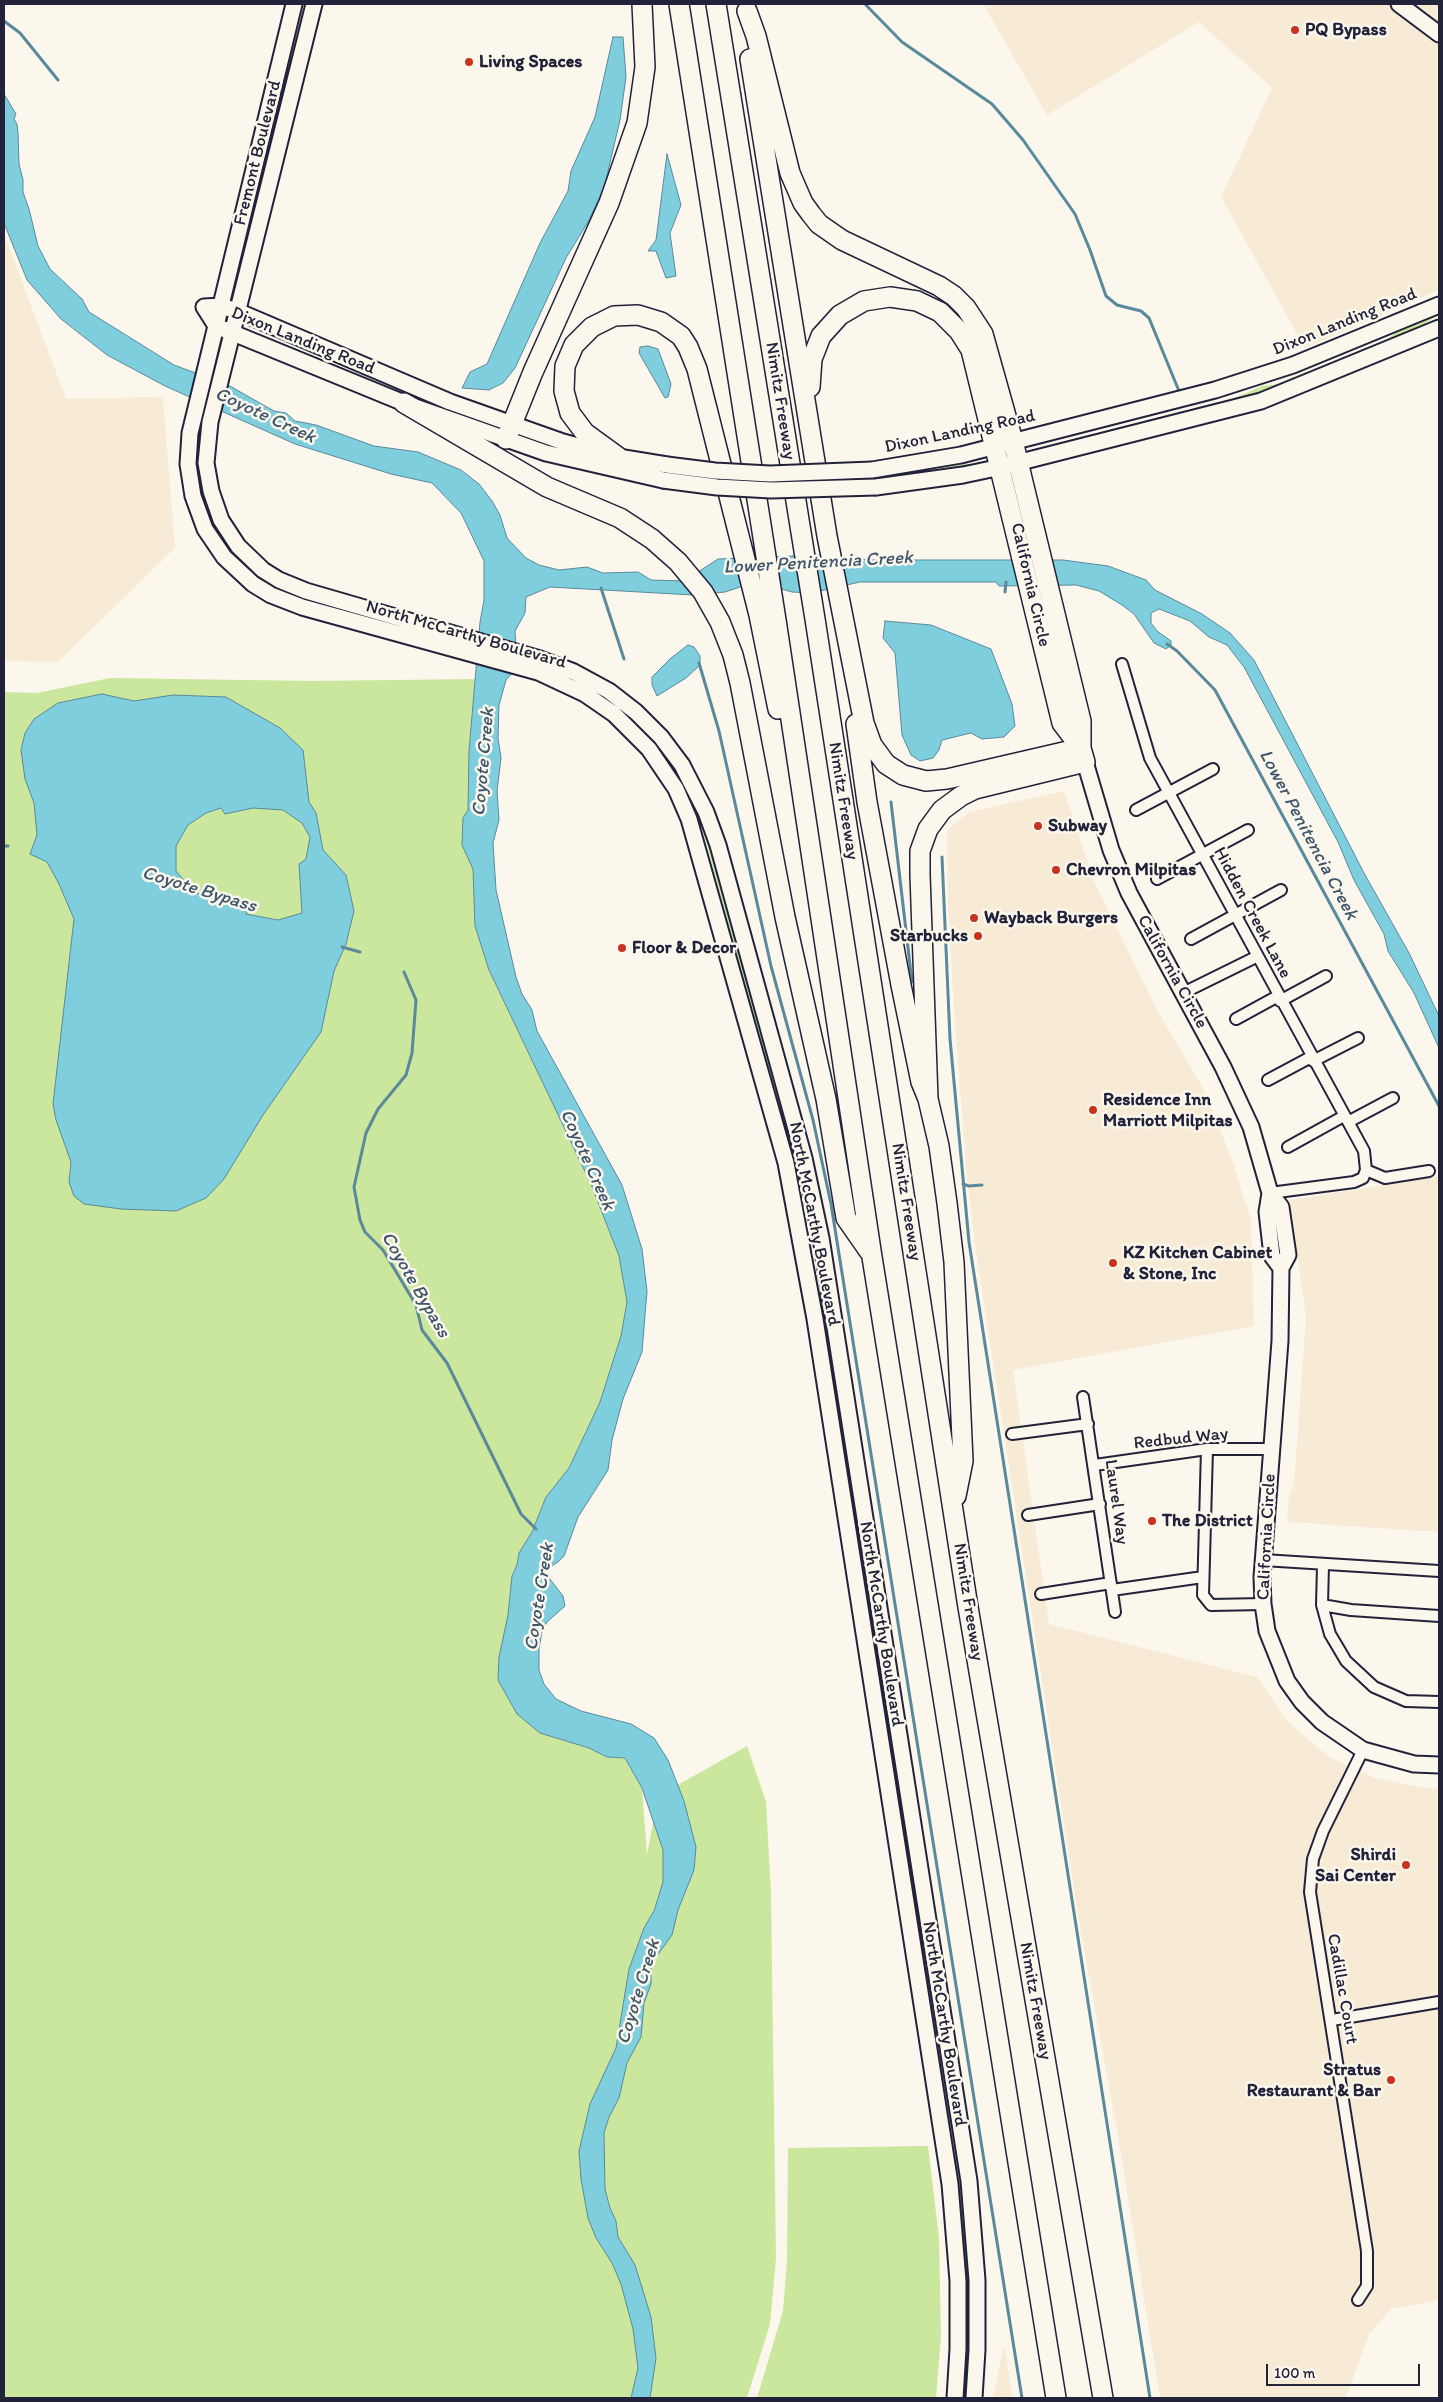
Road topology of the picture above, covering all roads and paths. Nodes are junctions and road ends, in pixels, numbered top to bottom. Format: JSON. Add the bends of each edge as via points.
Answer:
{"nodes":[{"id":1,"x":294,"y":4,"type":"edge"},
{"id":2,"x":314,"y":4,"type":"edge"},
{"id":3,"x":642,"y":4,"type":"edge"},
{"id":4,"x":679,"y":4,"type":"edge"},
{"id":5,"x":716,"y":4,"type":"edge"},
{"id":6,"x":1400,"y":4,"type":"edge"},
{"id":7,"x":746,"y":8,"type":"edge"},
{"id":8,"x":1439,"y":34,"type":"edge"},
{"id":9,"x":1439,"y":305,"type":"edge"},
{"id":10,"x":220,"y":306,"type":"junction"},
{"id":11,"x":237,"y":311,"type":"junction"},
{"id":12,"x":216,"y":326,"type":"junction"},
{"id":13,"x":1439,"y":328,"type":"edge"},
{"id":14,"x":232,"y":333,"type":"junction"},
{"id":15,"x":404,"y":403,"type":"junction"},
{"id":16,"x":508,"y":432,"type":"junction"},
{"id":17,"x":1004,"y":444,"type":"junction"},
{"id":18,"x":618,"y":456,"type":"junction"},
{"id":19,"x":815,"y":456,"type":"junction"},
{"id":20,"x":1009,"y":465,"type":"junction"},
{"id":21,"x":290,"y":586,"type":"junction"},
{"id":22,"x":284,"y":601,"type":"junction"},
{"id":23,"x":842,"y":619,"type":"junction"},
{"id":24,"x":768,"y":620,"type":"junction"},
{"id":25,"x":414,"y":630,"type":"junction"},
{"id":26,"x":1122,"y":664,"type":"dead end"},
{"id":27,"x":538,"y":665,"type":"junction"},
{"id":28,"x":1083,"y":755,"type":"junction"},
{"id":29,"x":1213,"y":769,"type":"dead end"},
{"id":30,"x":1169,"y":793,"type":"junction"},
{"id":31,"x":1136,"y":810,"type":"dead end"},
{"id":32,"x":1248,"y":830,"type":"dead end"},
{"id":33,"x":1203,"y":854,"type":"junction"},
{"id":34,"x":1157,"y":879,"type":"dead end"},
{"id":35,"x":1280,"y":890,"type":"dead end"},
{"id":36,"x":1236,"y":914,"type":"junction"},
{"id":37,"x":1191,"y":939,"type":"dead end"},
{"id":38,"x":1256,"y":957,"type":"junction"},
{"id":39,"x":1326,"y":976,"type":"dead end"},
{"id":40,"x":1183,"y":993,"type":"junction"},
{"id":41,"x":1279,"y":998,"type":"junction"},
{"id":42,"x":1236,"y":1019,"type":"dead end"},
{"id":43,"x":1358,"y":1038,"type":"dead end"},
{"id":44,"x":771,"y":1039,"type":"junction"},
{"id":45,"x":753,"y":1044,"type":"junction"},
{"id":46,"x":1312,"y":1059,"type":"junction"},
{"id":47,"x":1268,"y":1080,"type":"dead end"},
{"id":48,"x":1393,"y":1098,"type":"dead end"},
{"id":49,"x":928,"y":1099,"type":"junction"},
{"id":50,"x":1346,"y":1119,"type":"junction"},
{"id":51,"x":1288,"y":1147,"type":"dead end"},
{"id":52,"x":1366,"y":1170,"type":"junction"},
{"id":53,"x":1429,"y":1171,"type":"dead end"},
{"id":54,"x":1270,"y":1193,"type":"junction"},
{"id":55,"x":872,"y":1256,"type":"junction"},
{"id":56,"x":1083,"y":1397,"type":"dead end"},
{"id":57,"x":1088,"y":1424,"type":"junction"},
{"id":58,"x":850,"y":1425,"type":"junction"},
{"id":59,"x":832,"y":1429,"type":"junction"},
{"id":60,"x":1012,"y":1434,"type":"dead end"},
{"id":61,"x":1207,"y":1449,"type":"junction"},
{"id":62,"x":1272,"y":1449,"type":"junction"},
{"id":63,"x":1095,"y":1465,"type":"junction"},
{"id":64,"x":1100,"y":1504,"type":"junction"},
{"id":65,"x":953,"y":1506,"type":"junction"},
{"id":66,"x":1028,"y":1515,"type":"dead end"},
{"id":67,"x":1263,"y":1560,"type":"junction"},
{"id":68,"x":1323,"y":1565,"type":"junction"},
{"id":69,"x":1439,"y":1571,"type":"edge"},
{"id":70,"x":1203,"y":1577,"type":"junction"},
{"id":71,"x":1112,"y":1587,"type":"junction"},
{"id":72,"x":1041,"y":1594,"type":"dead end"},
{"id":73,"x":1263,"y":1604,"type":"junction"},
{"id":74,"x":1322,"y":1605,"type":"junction"},
{"id":75,"x":1114,"y":1612,"type":"dead end"},
{"id":76,"x":1439,"y":1616,"type":"edge"},
{"id":77,"x":893,"y":1699,"type":"junction"},
{"id":78,"x":874,"y":1702,"type":"junction"},
{"id":79,"x":1439,"y":1702,"type":"edge"},
{"id":80,"x":1363,"y":1750,"type":"junction"},
{"id":81,"x":1439,"y":1765,"type":"edge"},
{"id":82,"x":1439,"y":2002,"type":"edge"},
{"id":83,"x":1332,"y":2020,"type":"junction"},
{"id":84,"x":1358,"y":2300,"type":"dead end"},
{"id":85,"x":955,"y":2398,"type":"edge"},
{"id":86,"x":974,"y":2398,"type":"edge"},
{"id":87,"x":1056,"y":2398,"type":"edge"},
{"id":88,"x":1103,"y":2398,"type":"edge"}],
"edges":[{"from":1,"to":10,"type":"main road","name":"Fremont Boulevard"},
{"from":2,"to":11,"type":"main road","name":"Fremont Boulevard"},
{"from":3,"to":16,"type":"highway","via":[[645,67],[637,123],[609,203]]},
{"from":4,"to":24,"type":"highway","name":"Nimitz Freeway","via":[[763,536]]},
{"from":5,"to":65,"type":"highway","name":"Nimitz Freeway"},
{"from":6,"to":8,"type":"main road"},
{"from":7,"to":17,"type":"highway","via":[[790,173],[803,203],[830,233],[939,286],[966,308],[985,341]]},
{"from":7,"to":19,"type":"highway","via":[[746,37],[803,399]]},
{"from":9,"to":17,"type":"main road","name":"Dixon Landing Road","via":[[1293,365],[1215,390]]},
{"from":10,"to":11,"type":"main road","name":"Dixon Landing Road"},
{"from":10,"to":12,"type":"main road","name":"Dixon Landing Road","via":[[204,307]]},
{"from":11,"to":14,"type":"main road","name":"North McCarthy Boulevard"},
{"from":11,"to":16,"type":"main road","name":"Dixon Landing Road","via":[[450,402]]},
{"from":12,"to":14,"type":"main road","name":"Dixon Landing Road"},
{"from":12,"to":22,"type":"main road","name":"North McCarthy Boulevard","via":[[194,416],[188,464],[193,496],[213,543],[237,571]]},
{"from":13,"to":20,"type":"main road","name":"Dixon Landing Road","via":[[1261,401]]},
{"from":14,"to":15,"type":"main road","name":"Dixon Landing Road"},
{"from":14,"to":21,"type":"main road","name":"North McCarthy Boulevard","via":[[210,422],[207,470],[210,491],[221,520],[238,546],[263,570]]},
{"from":15,"to":16,"type":"main road","name":"Dixon Landing Road"},
{"from":15,"to":55,"type":"highway","via":[[548,487],[620,518],[652,539],[678,562],[697,585],[720,622],[733,655],[787,927],[826,1099],[846,1218]]},
{"from":16,"to":18,"type":"main road","name":"Dixon Landing Road"},
{"from":16,"to":20,"type":"main road","name":"Dixon Landing Road","bridge":true,"via":[[555,455],[663,480],[717,488],[876,487]]},
{"from":17,"to":18,"type":"main road","name":"Dixon Landing Road","bridge":true,"via":[[953,457],[872,470],[770,474],[667,465]]},
{"from":17,"to":19,"type":"highway","via":[[971,350],[959,331],[929,306],[890,297],[864,301],[840,315],[815,348],[810,383]]},
{"from":17,"to":20,"type":"highway","name":"California Circle"},
{"from":18,"to":24,"type":"highway","via":[[586,433],[570,413],[564,391],[565,366],[574,345],[592,327],[614,316],[638,315],[672,328],[681,336],[693,358],[739,538]]},
{"from":19,"to":23,"type":"highway"},
{"from":20,"to":28,"type":"highway","name":"California Circle","via":[[1045,608],[1062,723]]},
{"from":21,"to":22,"type":"main road"},
{"from":21,"to":25,"type":"main road","name":"North McCarthy Boulevard"},
{"from":22,"to":25,"type":"main road","name":"North McCarthy Boulevard"},
{"from":23,"to":28,"type":"highway","via":[[864,723],[872,745],[886,764],[903,775],[926,781],[947,780]]},
{"from":23,"to":49,"type":"highway","via":[[867,802],[901,985],[921,1082]]},
{"from":24,"to":55,"type":"highway","name":"Nimitz Freeway","via":[[817,882]]},
{"from":25,"to":27,"type":"main road","name":"North McCarthy Boulevard"},
{"from":26,"to":30,"type":"street","name":"Hidden Creek Lane","via":[[1150,758]]},
{"from":27,"to":44,"type":"main road","name":"North McCarthy Boulevard","via":[[574,672],[623,702],[655,731],[682,765],[713,828]]},
{"from":27,"to":45,"type":"main road","name":"North McCarthy Boulevard","via":[[614,714],[649,748],[676,789],[694,833]]},
{"from":28,"to":40,"type":"main road","name":"California Circle","via":[[1097,808],[1120,871]]},
{"from":28,"to":49,"type":"highway","via":[[975,789],[942,810],[928,829],[920,851],[920,875]]},
{"from":29,"to":30,"type":"street"},
{"from":30,"to":31,"type":"street"},
{"from":30,"to":33,"type":"street","name":"Hidden Creek Lane"},
{"from":32,"to":33,"type":"street"},
{"from":33,"to":34,"type":"street"},
{"from":33,"to":36,"type":"street","name":"Hidden Creek Lane"},
{"from":35,"to":36,"type":"street"},
{"from":36,"to":37,"type":"street"},
{"from":36,"to":38,"type":"street","name":"Hidden Creek Lane"},
{"from":38,"to":40,"type":"street"},
{"from":38,"to":41,"type":"street","name":"Hidden Creek Lane"},
{"from":39,"to":41,"type":"street"},
{"from":40,"to":54,"type":"main road","name":"California Circle","via":[[1238,1096]]},
{"from":41,"to":42,"type":"street"},
{"from":41,"to":46,"type":"street","name":"Hidden Creek Lane"},
{"from":43,"to":46,"type":"street"},
{"from":44,"to":45,"type":"main road"},
{"from":44,"to":58,"type":"main road","name":"North McCarthy Boulevard","via":[[817,1217]]},
{"from":45,"to":59,"type":"main road","name":"North McCarthy Boulevard","via":[[793,1198]]},
{"from":46,"to":47,"type":"street"},
{"from":46,"to":50,"type":"street","name":"Hidden Creek Lane"},
{"from":48,"to":50,"type":"street"},
{"from":49,"to":65,"type":"highway","via":[[939,1146],[954,1262],[963,1462]]},
{"from":50,"to":51,"type":"street"},
{"from":50,"to":52,"type":"street","name":"Hidden Creek Lane","via":[[1364,1151]]},
{"from":52,"to":53,"type":"street","via":[[1385,1178]]},
{"from":52,"to":54,"type":"street","via":[[1363,1178],[1354,1182]]},
{"from":54,"to":62,"type":"main road","name":"California Circle","via":[[1267,1212],[1272,1256],[1281,1268]]},
{"from":55,"to":87,"type":"highway","name":"Nimitz Freeway"},
{"from":56,"to":57,"type":"street","name":"Laurel Way"},
{"from":57,"to":60,"type":"street"},
{"from":57,"to":63,"type":"street","name":"Laurel Way"},
{"from":58,"to":59,"type":"main road"},
{"from":58,"to":77,"type":"main road","name":"North McCarthy Boulevard"},
{"from":59,"to":78,"type":"main road","name":"North McCarthy Boulevard"},
{"from":61,"to":62,"type":"street","name":"Redbud Way"},
{"from":61,"to":63,"type":"street","name":"Redbud Way"},
{"from":61,"to":70,"type":"street"},
{"from":62,"to":67,"type":"main road","name":"California Circle"},
{"from":63,"to":64,"type":"street","name":"Laurel Way"},
{"from":64,"to":66,"type":"street"},
{"from":64,"to":71,"type":"street","name":"Laurel Way"},
{"from":65,"to":88,"type":"highway","name":"Nimitz Freeway"},
{"from":67,"to":68,"type":"street"},
{"from":67,"to":73,"type":"main road","name":"California Circle"},
{"from":68,"to":69,"type":"street"},
{"from":68,"to":74,"type":"street"},
{"from":70,"to":71,"type":"street"},
{"from":70,"to":73,"type":"street","via":[[1202,1595],[1211,1605]]},
{"from":71,"to":72,"type":"street"},
{"from":71,"to":75,"type":"street","name":"Laurel Way"},
{"from":73,"to":80,"type":"main road","name":"California Circle","via":[[1267,1631],[1287,1681],[1322,1722]]},
{"from":74,"to":76,"type":"street"},
{"from":74,"to":79,"type":"street","via":[[1330,1634],[1346,1662],[1374,1687],[1406,1701]]},
{"from":77,"to":78,"type":"main road"},
{"from":77,"to":86,"type":"main road","name":"North McCarthy Boulevard","via":[[968,2181],[977,2280]]},
{"from":78,"to":85,"type":"main road","name":"North McCarthy Boulevard","via":[[950,2184],[958,2281]]},
{"from":80,"to":81,"type":"main road","name":"California Circle","via":[[1414,1764]]},
{"from":80,"to":83,"type":"street","name":"Cadillac Court","via":[[1323,1831],[1311,1874],[1312,1909]]},
{"from":82,"to":83,"type":"street"},
{"from":83,"to":84,"type":"street","name":"Cadillac Court","via":[[1368,2251],[1367,2286]]}]}
